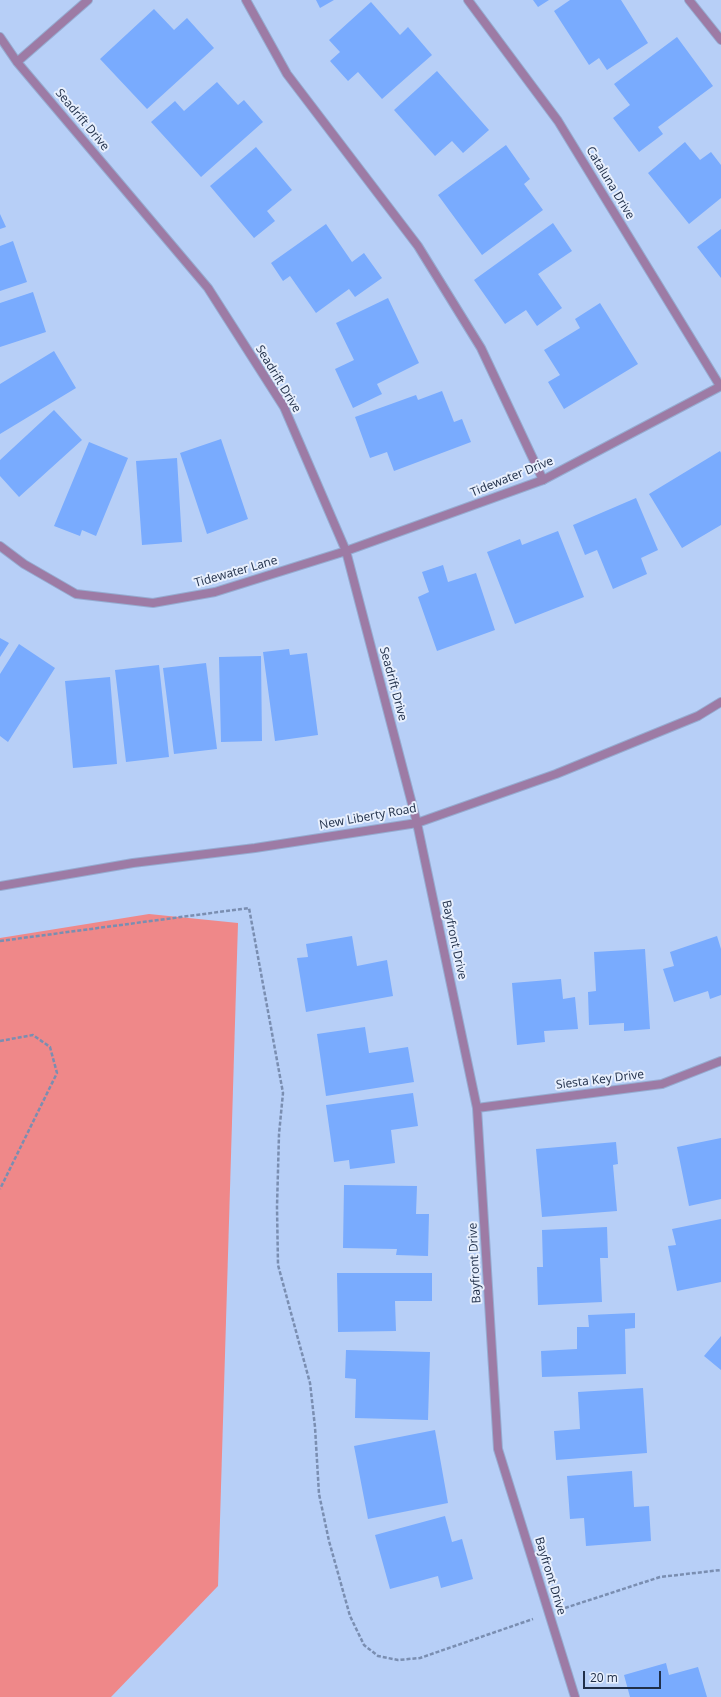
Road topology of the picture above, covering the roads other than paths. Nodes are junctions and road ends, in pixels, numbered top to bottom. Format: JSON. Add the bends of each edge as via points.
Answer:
{"nodes":[{"id":1,"x":88,"y":0,"type":"edge"},
{"id":2,"x":246,"y":0,"type":"edge"},
{"id":3,"x":468,"y":0,"type":"edge"},
{"id":4,"x":689,"y":0,"type":"edge"},
{"id":5,"x":0,"y":36,"type":"edge"},
{"id":6,"x":721,"y":40,"type":"edge"},
{"id":7,"x":17,"y":62,"type":"junction"},
{"id":8,"x":720,"y":386,"type":"edge"},
{"id":9,"x":543,"y":480,"type":"junction"},
{"id":10,"x":0,"y":546,"type":"edge"},
{"id":11,"x":346,"y":551,"type":"junction"},
{"id":12,"x":721,"y":702,"type":"edge"},
{"id":13,"x":417,"y":823,"type":"junction"},
{"id":14,"x":0,"y":886,"type":"edge"},
{"id":15,"x":721,"y":1060,"type":"edge"},
{"id":16,"x":478,"y":1108,"type":"junction"},
{"id":17,"x":575,"y":1697,"type":"edge"}],
"edges":[{"from":1,"to":7,"type":"street"},
{"from":2,"to":9,"type":"street","via":[[287,74],[418,246],[480,348]]},
{"from":3,"to":8,"type":"street","name":"Cataluna Drive","via":[[558,122]]},
{"from":4,"to":6,"type":"street"},
{"from":5,"to":7,"type":"street","name":"Seadrift Drive"},
{"from":7,"to":11,"type":"street","name":"Seadrift Drive","via":[[208,288],[284,408]]},
{"from":8,"to":9,"type":"street","name":"Tidewater Drive"},
{"from":9,"to":11,"type":"street","name":"Tidewater Drive"},
{"from":10,"to":11,"type":"street","name":"Tidewater Lane","via":[[24,564],[76,594],[153,604],[215,592]]},
{"from":11,"to":13,"type":"street","name":"Seadrift Drive"},
{"from":12,"to":13,"type":"street","name":"New Liberty Road","via":[[698,716],[556,774]]},
{"from":13,"to":14,"type":"street","name":"New Liberty Road","via":[[255,848],[133,863]]},
{"from":13,"to":16,"type":"street","name":"Bayfront Drive"},
{"from":15,"to":16,"type":"street","name":"Siesta Key Drive","via":[[662,1084]]},
{"from":16,"to":17,"type":"street","name":"Bayfront Drive","via":[[498,1448]]}]}
